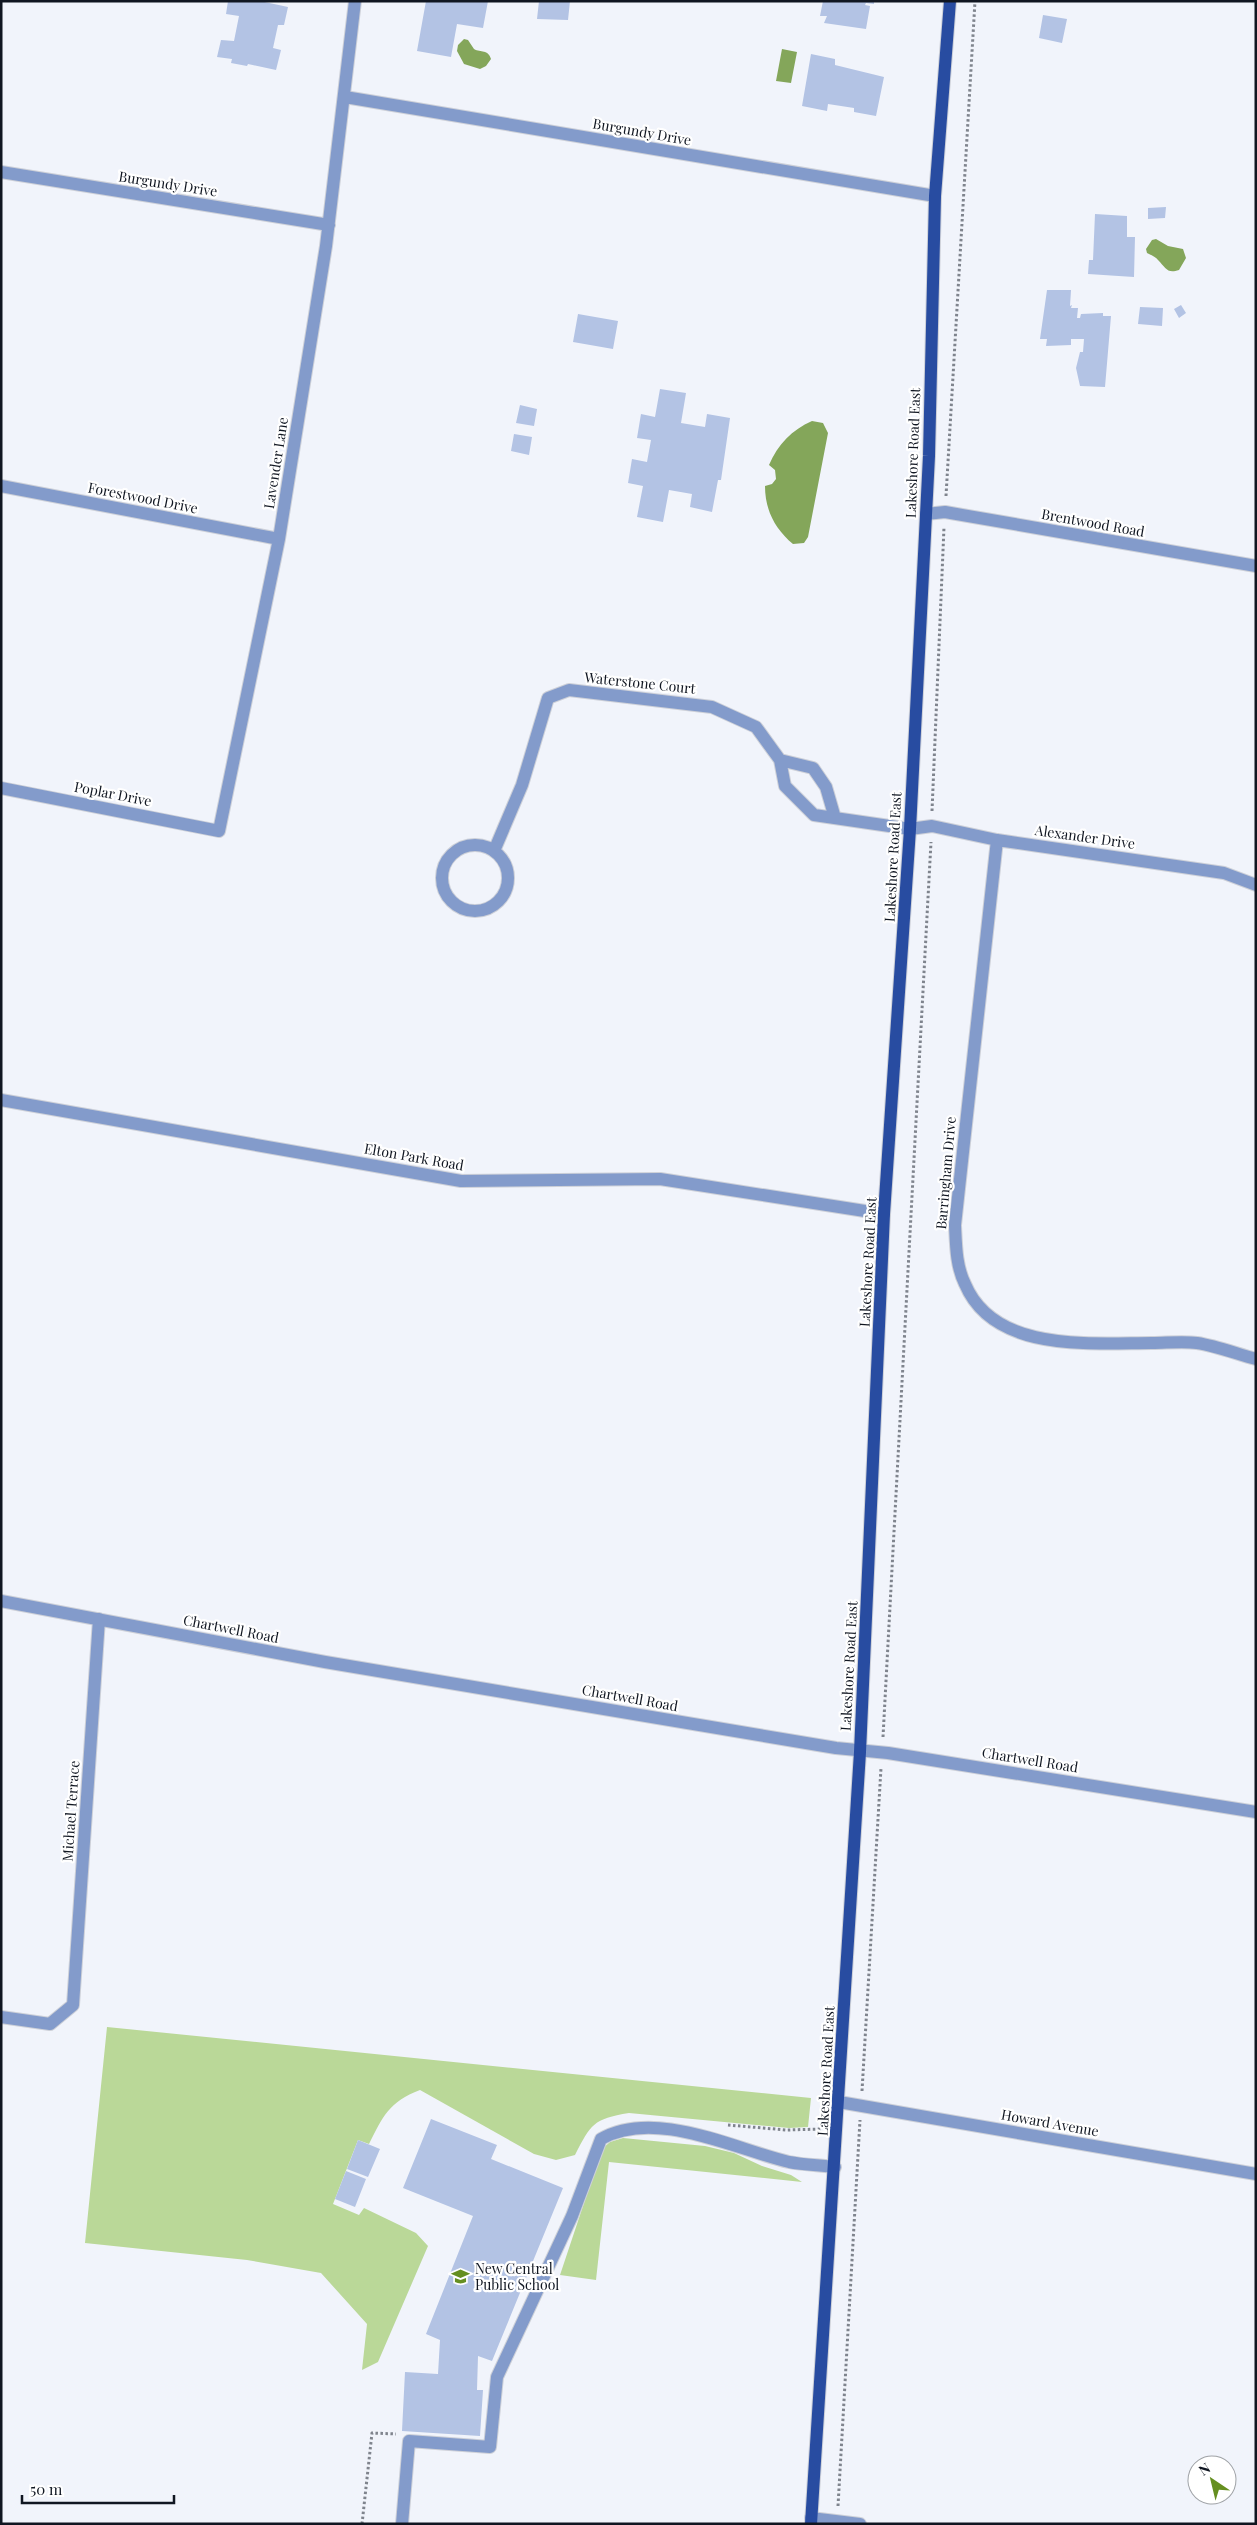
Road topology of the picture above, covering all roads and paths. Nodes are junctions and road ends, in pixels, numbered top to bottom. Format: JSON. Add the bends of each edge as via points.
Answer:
{"nodes":[{"id":1,"x":355,"y":1,"type":"edge"},
{"id":2,"x":950,"y":1,"type":"edge"},
{"id":3,"x":976,"y":1,"type":"edge"},
{"id":4,"x":345,"y":97,"type":"junction"},
{"id":5,"x":1,"y":172,"type":"edge"},
{"id":6,"x":935,"y":196,"type":"junction"},
{"id":7,"x":329,"y":225,"type":"junction"},
{"id":8,"x":1,"y":486,"type":"edge"},
{"id":9,"x":945,"y":512,"type":"junction"},
{"id":10,"x":926,"y":514,"type":"junction"},
{"id":11,"x":279,"y":539,"type":"junction"},
{"id":12,"x":1256,"y":566,"type":"edge"},
{"id":13,"x":780,"y":760,"type":"junction"},
{"id":14,"x":1,"y":788,"type":"edge"},
{"id":15,"x":835,"y":818,"type":"junction"},
{"id":16,"x":932,"y":826,"type":"junction"},
{"id":17,"x":910,"y":829,"type":"junction"},
{"id":18,"x":219,"y":830,"type":"joint"},
{"id":19,"x":997,"y":840,"type":"junction"},
{"id":20,"x":494,"y":851,"type":"junction"},
{"id":21,"x":1256,"y":884,"type":"edge"},
{"id":22,"x":1,"y":1100,"type":"edge"},
{"id":23,"x":884,"y":1214,"type":"junction"},
{"id":24,"x":1256,"y":1359,"type":"edge"},
{"id":25,"x":1,"y":1601,"type":"edge"},
{"id":26,"x":99,"y":1619,"type":"junction"},
{"id":27,"x":860,"y":1752,"type":"junction"},
{"id":28,"x":882,"y":1752,"type":"junction"},
{"id":29,"x":1256,"y":1812,"type":"edge"},
{"id":30,"x":1,"y":2017,"type":"edge"},
{"id":31,"x":839,"y":2102,"type":"junction"},
{"id":32,"x":861,"y":2105,"type":"junction"},
{"id":33,"x":835,"y":2167,"type":"junction"},
{"id":34,"x":1256,"y":2174,"type":"edge"},
{"id":35,"x":838,"y":2520,"type":"junction"},
{"id":36,"x":811,"y":2521,"type":"edge"},
{"id":37,"x":402,"y":2524,"type":"edge"},
{"id":38,"x":860,"y":2524,"type":"edge"}],
"edges":[{"from":1,"to":4,"type":"street","name":"Lavender Lane"},
{"from":2,"to":6,"type":"main road","name":"Lakeshore Road East"},
{"from":3,"to":9,"type":"path"},
{"from":4,"to":6,"type":"street","name":"Burgundy Drive"},
{"from":4,"to":7,"type":"street","name":"Lavender Lane"},
{"from":5,"to":7,"type":"street","name":"Burgundy Drive"},
{"from":6,"to":10,"type":"main road","name":"Lakeshore Road East"},
{"from":7,"to":11,"type":"street","name":"Lavender Lane"},
{"from":8,"to":11,"type":"street","name":"Forestwood Drive"},
{"from":9,"to":10,"type":"street","name":"Brentwood Road"},
{"from":9,"to":12,"type":"street","name":"Brentwood Road"},
{"from":9,"to":16,"type":"path"},
{"from":10,"to":17,"type":"main road","name":"Lakeshore Road East"},
{"from":11,"to":18,"type":"street","name":"Lavender Lane"},
{"from":13,"to":15,"type":"street","name":"Waterstone Court","via":[[785,786],[814,815]]},
{"from":13,"to":15,"type":"street","via":[[813,768],[826,787]]},
{"from":13,"to":20,"type":"street","name":"Waterstone Court","via":[[756,727],[712,707],[569,690],[548,698],[522,785]]},
{"from":14,"to":18,"type":"street","name":"Poplar Drive"},
{"from":15,"to":17,"type":"street","name":"Waterstone Court"},
{"from":16,"to":17,"type":"street","name":"Alexander Drive"},
{"from":16,"to":19,"type":"street","name":"Alexander Drive"},
{"from":16,"to":28,"type":"path"},
{"from":17,"to":23,"type":"main road","name":"Lakeshore Road East"},
{"from":19,"to":21,"type":"street","name":"Alexander Drive","via":[[1224,873]]},
{"from":19,"to":24,"type":"street","name":"Barringham Drive","via":[[955,1225],[957,1256],[964,1284],[975,1302],[988,1314],[1012,1330],[1036,1339],[1062,1343],[1197,1343]]},
{"from":20,"to":20,"type":"street","via":[[502,859],[508,879],[500,899],[487,908],[471,911],[452,902],[442,883],[446,861],[453,853],[473,845]]},
{"from":22,"to":23,"type":"street","name":"Elton Park Road","via":[[461,1181],[660,1179]]},
{"from":23,"to":27,"type":"main road","name":"Lakeshore Road East"},
{"from":25,"to":26,"type":"street","name":"Chartwell Road"},
{"from":26,"to":27,"type":"street","name":"Chartwell Road","via":[[325,1662]]},
{"from":26,"to":30,"type":"street","name":"Michael Terrace","via":[[73,2005],[50,2024]]},
{"from":27,"to":28,"type":"street","name":"Chartwell Road"},
{"from":27,"to":31,"type":"main road","name":"Lakeshore Road East"},
{"from":28,"to":29,"type":"street","name":"Chartwell Road"},
{"from":28,"to":32,"type":"path"},
{"from":31,"to":32,"type":"street","name":"Howard Avenue"},
{"from":31,"to":33,"type":"main road","name":"Lakeshore Road East"},
{"from":32,"to":34,"type":"street","name":"Howard Avenue"},
{"from":32,"to":35,"type":"path"},
{"from":33,"to":36,"type":"main road","name":"Lakeshore Road East"},
{"from":33,"to":37,"type":"street","via":[[791,2162],[696,2134],[650,2128],[626,2129],[601,2140],[572,2216],[496,2377],[490,2447],[409,2441]]},
{"from":35,"to":36,"type":"street"},
{"from":35,"to":38,"type":"street"}]}
